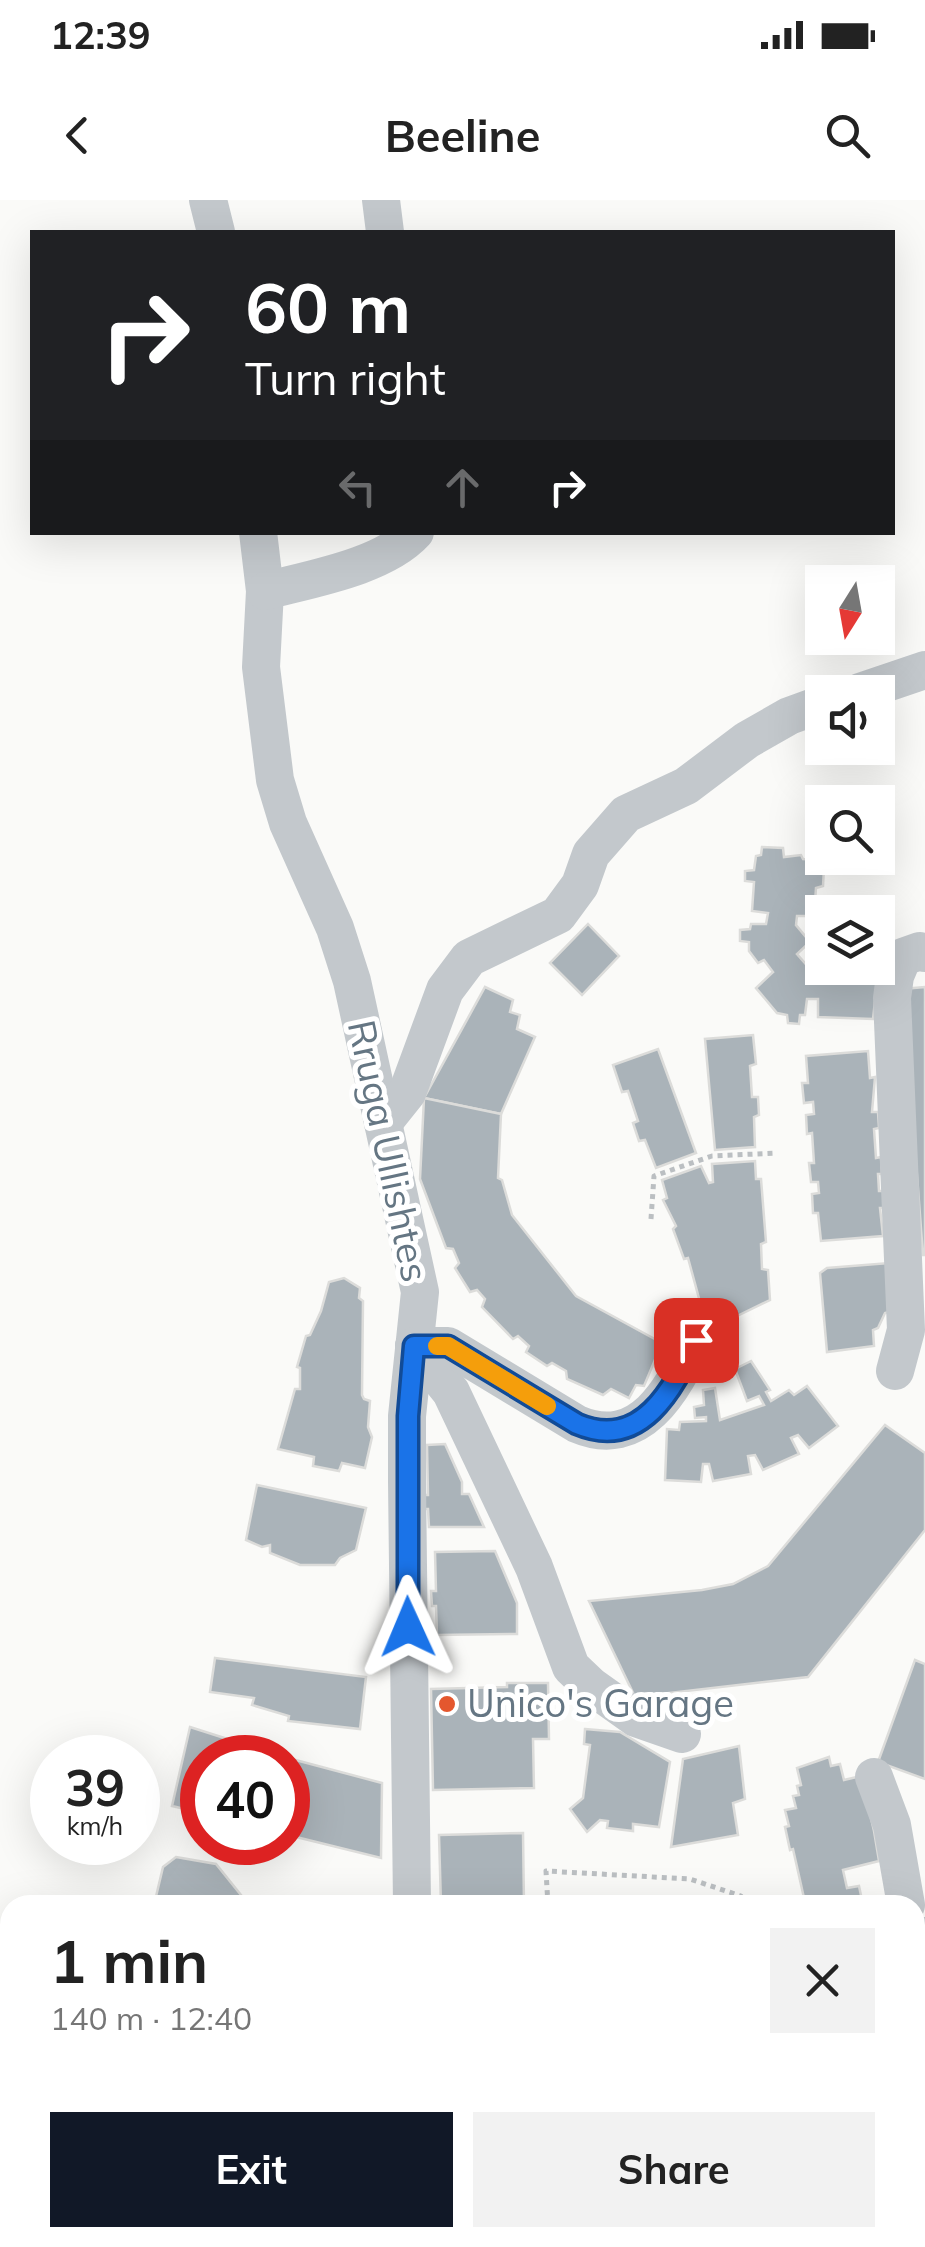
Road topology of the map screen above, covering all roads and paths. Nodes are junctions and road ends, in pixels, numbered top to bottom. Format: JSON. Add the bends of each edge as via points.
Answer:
{"nodes":[{"id":1,"x":208,"y":200,"type":"edge"},
{"id":2,"x":381,"y":200,"type":"edge"},
{"id":3,"x":216,"y":230,"type":"edge"},
{"id":4,"x":385,"y":230,"type":"edge"},
{"id":5,"x":258,"y":535,"type":"edge"},
{"id":6,"x":412,"y":535,"type":"edge"},
{"id":7,"x":265,"y":591,"type":"junction"},
{"id":8,"x":925,"y":670,"type":"edge"},
{"id":9,"x":895,"y":680,"type":"edge"},
{"id":10,"x":805,"y":710,"type":"edge"},
{"id":11,"x":925,"y":953,"type":"edge"},
{"id":12,"x":383,"y":1124,"type":"junction"},
{"id":13,"x":776,"y":1153,"type":"dead end"},
{"id":14,"x":652,"y":1219,"type":"dead end"},
{"id":15,"x":696,"y":1340,"type":"dead end"},
{"id":16,"x":414,"y":1346,"type":"junction"},
{"id":17,"x":894,"y":1371,"type":"dead end"},
{"id":18,"x":682,"y":1734,"type":"dead end"},
{"id":19,"x":874,"y":1778,"type":"dead end"},
{"id":20,"x":412,"y":1895,"type":"edge"},
{"id":21,"x":547,"y":1895,"type":"edge"},
{"id":22,"x":738,"y":1895,"type":"edge"},
{"id":23,"x":904,"y":1895,"type":"edge"}],
"edges":[{"from":1,"to":3,"type":"street"},
{"from":2,"to":4,"type":"street"},
{"from":5,"to":7,"type":"street","name":"Rruga Ullishtes"},
{"from":6,"to":7,"type":"street","via":[[373,559]]},
{"from":7,"to":12,"type":"street","name":"Rruga Ullishtes","via":[[261,667],[274,780],[352,981]]},
{"from":8,"to":9,"type":"street"},
{"from":10,"to":12,"type":"street","via":[[746,740],[686,786],[626,814],[590,854],[580,885],[558,915],[469,958],[445,990],[406,1093]]},
{"from":11,"to":17,"type":"street","via":[[904,957],[892,998],[906,1330]]},
{"from":12,"to":16,"type":"street","name":"Rruga Ullishtes","via":[[420,1292]]},
{"from":13,"to":14,"type":"path","via":[[712,1156],[654,1176]]},
{"from":15,"to":16,"type":"street","via":[[680,1374],[642,1422],[598,1433],[448,1346]]},
{"from":16,"to":18,"type":"street","via":[[450,1392],[534,1567],[571,1667],[636,1718]]},
{"from":16,"to":20,"type":"street","name":"Rruga Ullishtes","via":[[406,1481]]},
{"from":19,"to":23,"type":"street","via":[[892,1825]]},
{"from":21,"to":22,"type":"path","via":[[546,1871],[690,1879]]}]}
